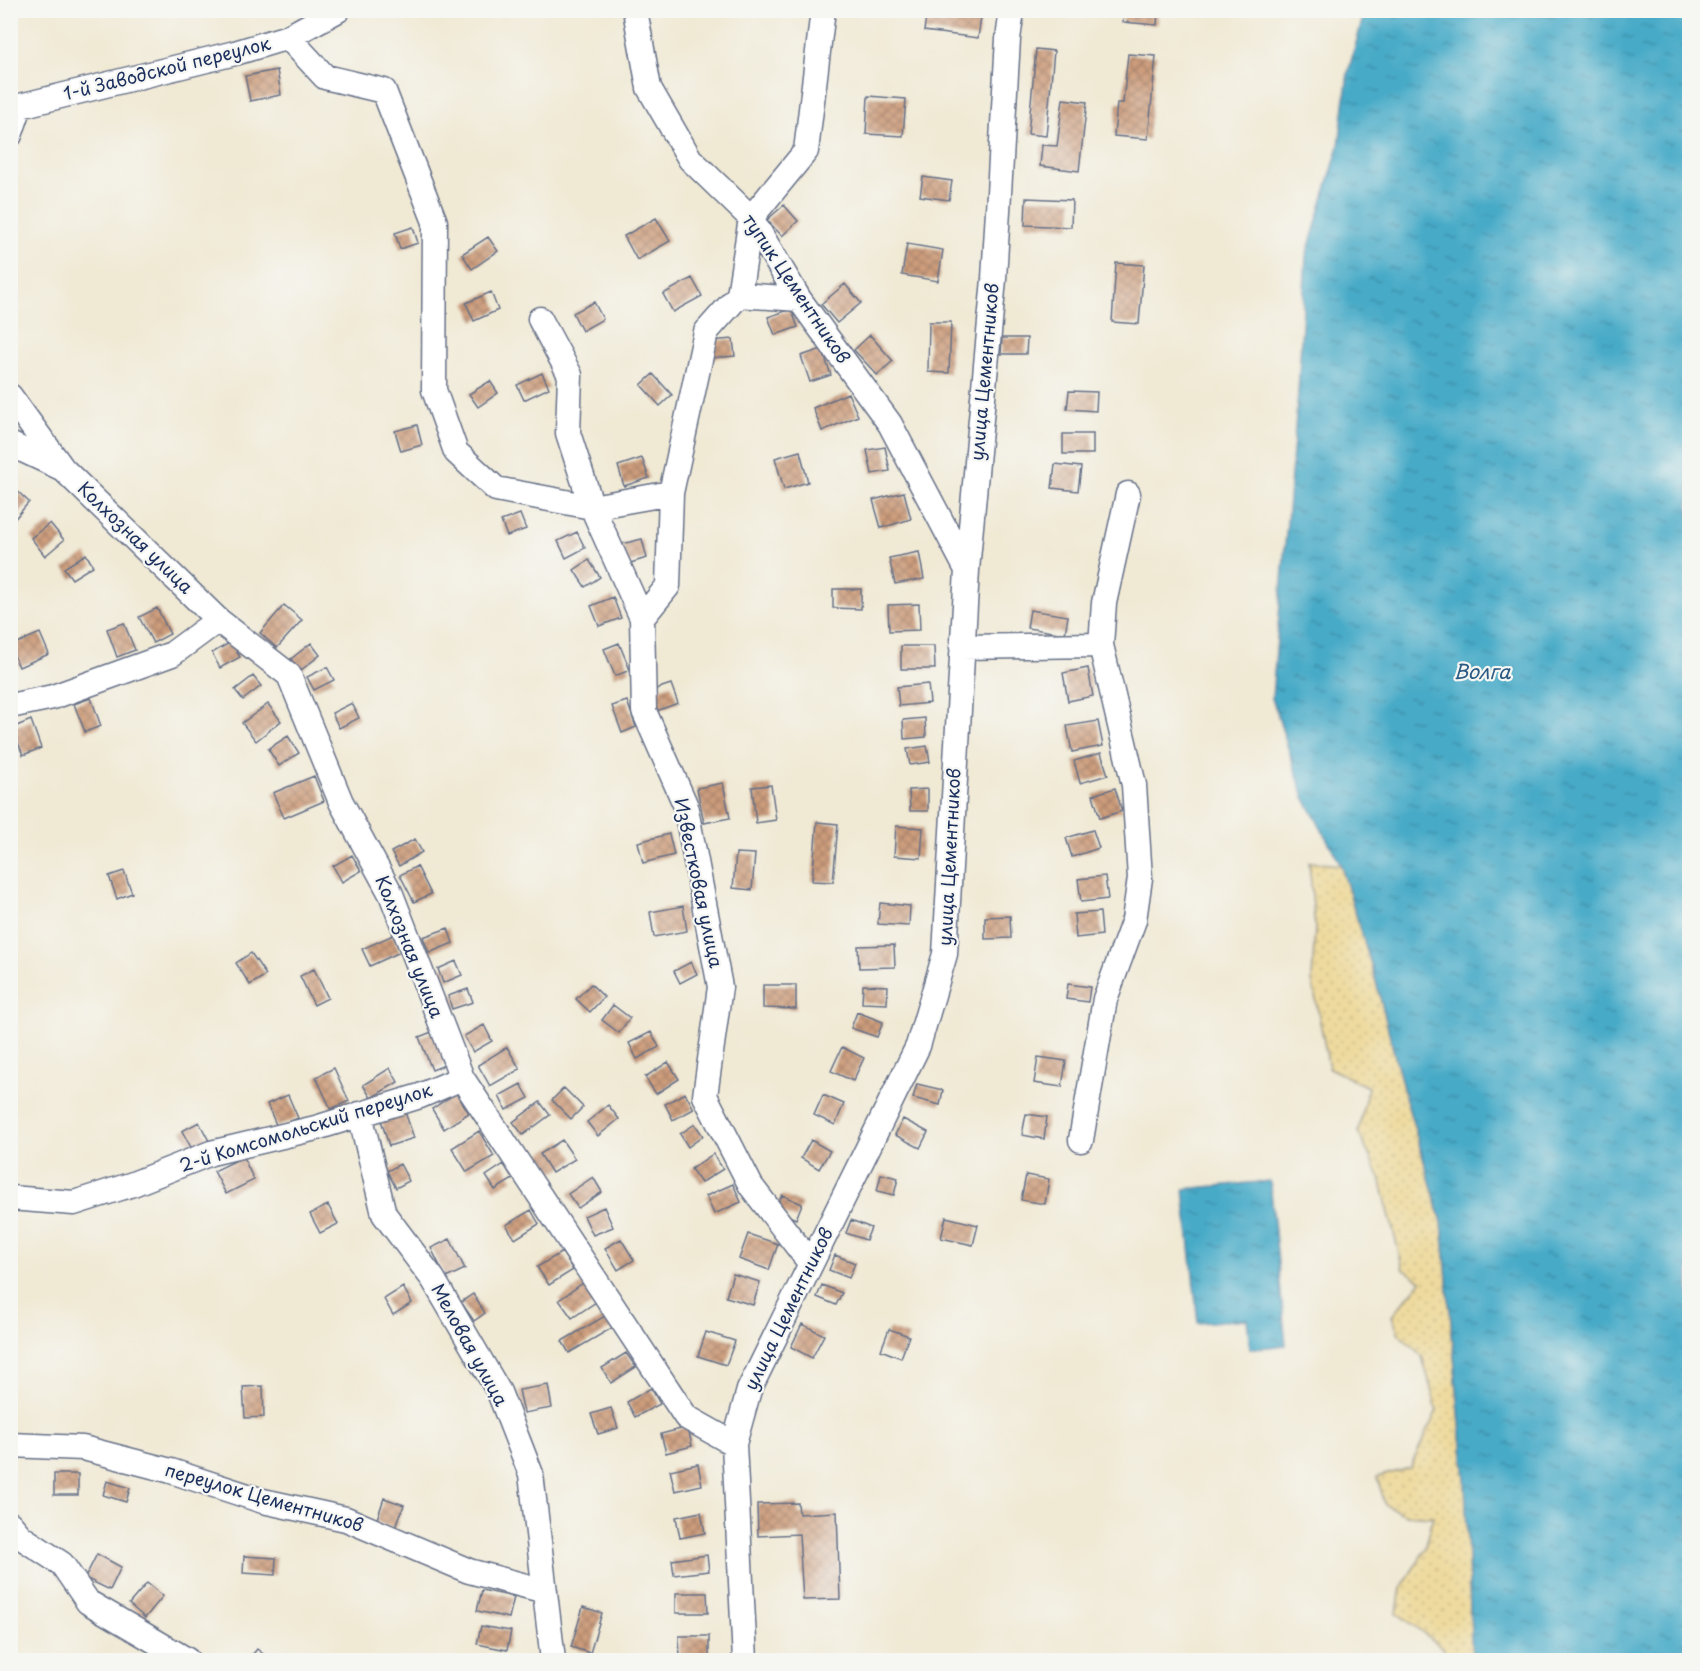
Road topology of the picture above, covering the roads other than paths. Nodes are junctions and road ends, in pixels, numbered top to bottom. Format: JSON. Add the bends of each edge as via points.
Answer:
{"nodes":[{"id":1,"x":338,"y":10,"type":"edge"},
{"id":2,"x":634,"y":10,"type":"edge"},
{"id":3,"x":823,"y":10,"type":"edge"},
{"id":4,"x":1012,"y":10,"type":"edge"},
{"id":5,"x":288,"y":37,"type":"junction"},
{"id":6,"x":10,"y":135,"type":"edge"},
{"id":7,"x":751,"y":218,"type":"junction"},
{"id":8,"x":739,"y":295,"type":"junction"},
{"id":9,"x":799,"y":299,"type":"junction"},
{"id":10,"x":540,"y":319,"type":"dead end"},
{"id":11,"x":10,"y":396,"type":"edge"},
{"id":12,"x":10,"y":444,"type":"edge"},
{"id":13,"x":63,"y":469,"type":"junction"},
{"id":14,"x":671,"y":493,"type":"junction"},
{"id":15,"x":1128,"y":494,"type":"dead end"},
{"id":16,"x":592,"y":507,"type":"junction"},
{"id":17,"x":967,"y":570,"type":"junction"},
{"id":18,"x":642,"y":618,"type":"junction"},
{"id":19,"x":218,"y":620,"type":"junction"},
{"id":20,"x":1101,"y":645,"type":"junction"},
{"id":21,"x":962,"y":647,"type":"junction"},
{"id":22,"x":10,"y":706,"type":"edge"},
{"id":23,"x":462,"y":1078,"type":"junction"},
{"id":24,"x":360,"y":1114,"type":"junction"},
{"id":25,"x":1081,"y":1140,"type":"dead end"},
{"id":26,"x":10,"y":1198,"type":"edge"},
{"id":27,"x":810,"y":1264,"type":"junction"},
{"id":28,"x":734,"y":1444,"type":"junction"},
{"id":29,"x":10,"y":1445,"type":"edge"},
{"id":30,"x":10,"y":1524,"type":"edge"},
{"id":31,"x":545,"y":1591,"type":"junction"},
{"id":32,"x":187,"y":1660,"type":"edge"},
{"id":33,"x":553,"y":1660,"type":"edge"},
{"id":34,"x":746,"y":1660,"type":"edge"}],
"edges":[{"from":1,"to":5,"type":"street","name":"1-й Заводской переулок"},
{"from":2,"to":7,"type":"street","name":"тупик Цементников","via":[[649,88],[690,159]]},
{"from":3,"to":7,"type":"street","via":[[806,151]]},
{"from":4,"to":17,"type":"street","name":"улица Цементников","via":[[994,279]]},
{"from":5,"to":6,"type":"street","name":"1-й Заводской переулок","via":[[20,106]]},
{"from":5,"to":16,"type":"street","via":[[325,77],[384,91],[435,222],[434,390],[456,452],[496,489]]},
{"from":7,"to":8,"type":"street"},
{"from":7,"to":9,"type":"street","name":"тупик Цементников"},
{"from":8,"to":9,"type":"street"},
{"from":8,"to":14,"type":"street","via":[[706,332]]},
{"from":9,"to":17,"type":"street","name":"тупик Цементников","via":[[891,424]]},
{"from":10,"to":16,"type":"street","name":"Известковая улица","via":[[570,375],[568,433]]},
{"from":11,"to":13,"type":"street"},
{"from":12,"to":13,"type":"street"},
{"from":13,"to":19,"type":"street","name":"Колхозная улица"},
{"from":14,"to":16,"type":"street"},
{"from":14,"to":18,"type":"street","via":[[668,586]]},
{"from":15,"to":20,"type":"street","via":[[1104,603]]},
{"from":16,"to":18,"type":"street","name":"Известковая улица"},
{"from":17,"to":21,"type":"street","name":"улица Цементников"},
{"from":18,"to":27,"type":"street","name":"Известковая улица","via":[[644,711],[685,804],[720,987],[705,1096],[751,1186]]},
{"from":19,"to":22,"type":"street","via":[[172,654],[53,697]]},
{"from":19,"to":23,"type":"street","name":"Колхозная улица","via":[[289,675],[340,802],[391,894]]},
{"from":20,"to":21,"type":"street"},
{"from":20,"to":25,"type":"street","via":[[1134,785],[1140,878],[1134,920],[1106,999]]},
{"from":21,"to":27,"type":"street","name":"улица Цементников","via":[[945,954],[918,1046]]},
{"from":23,"to":24,"type":"street","name":"2-й Комсомольский переулок"},
{"from":23,"to":28,"type":"street","name":"Колхозная улица","via":[[686,1417]]},
{"from":24,"to":26,"type":"street","name":"2-й Комсомольский переулок","via":[[211,1153],[74,1203]]},
{"from":24,"to":31,"type":"street","name":"Меловая улица","via":[[384,1214],[433,1279],[499,1392],[531,1473]]},
{"from":27,"to":28,"type":"street","name":"улица Цементников","via":[[749,1390]]},
{"from":28,"to":34,"type":"street","name":"улица Цементников"},
{"from":29,"to":31,"type":"street","name":"переулок Цементников","via":[[83,1448],[171,1471],[263,1501],[346,1519],[469,1571]]},
{"from":30,"to":32,"type":"street","via":[[63,1564],[88,1602]]},
{"from":31,"to":33,"type":"street","name":"Меловая улица"}]}
